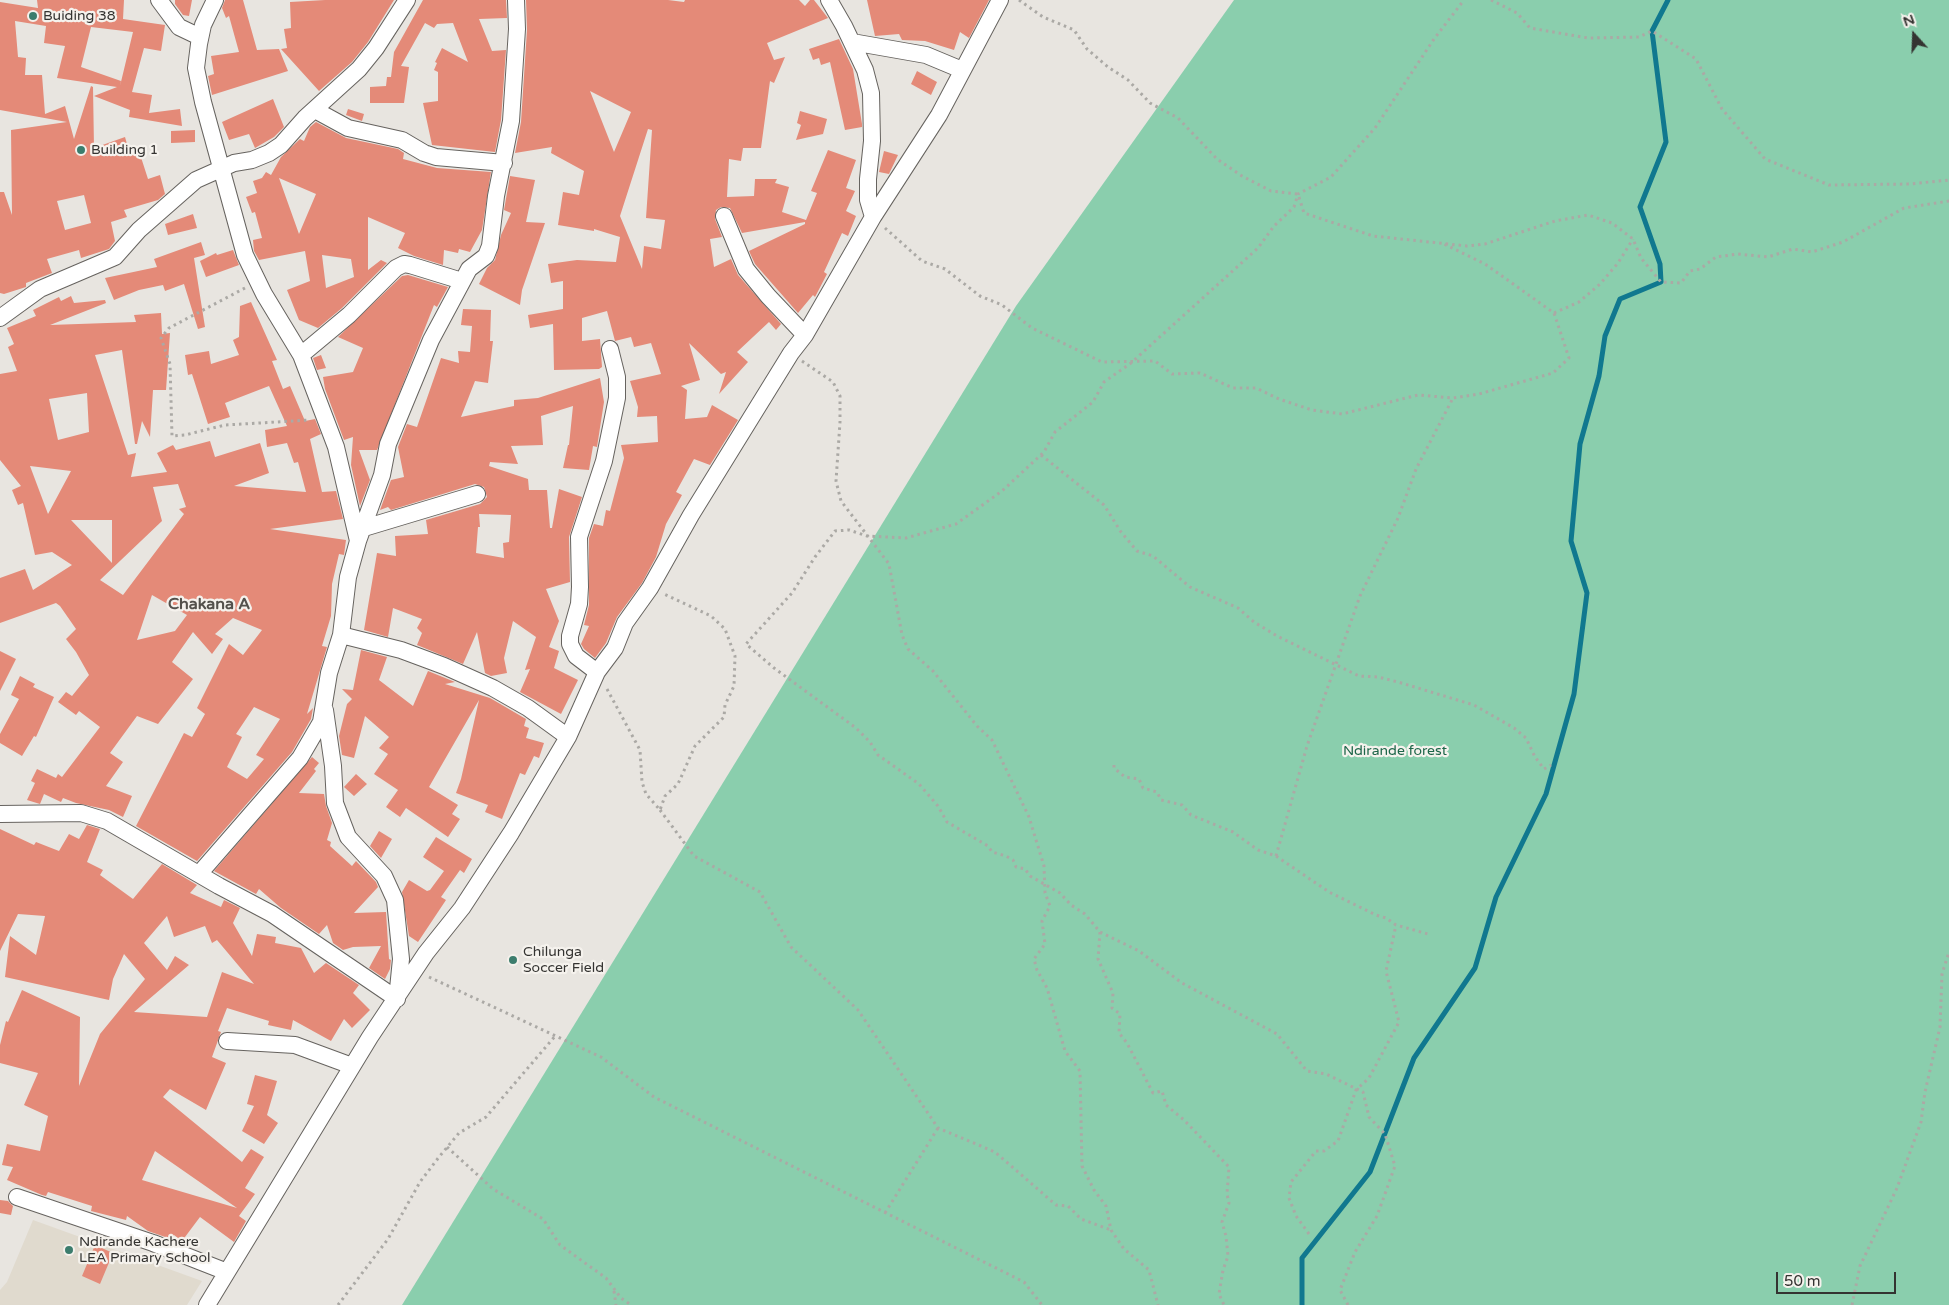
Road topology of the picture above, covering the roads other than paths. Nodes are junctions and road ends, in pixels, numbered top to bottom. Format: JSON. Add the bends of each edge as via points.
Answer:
{"nodes":[{"id":1,"x":159,"y":0,"type":"edge"},
{"id":2,"x":215,"y":0,"type":"edge"},
{"id":3,"x":407,"y":0,"type":"edge"},
{"id":4,"x":516,"y":0,"type":"edge"},
{"id":5,"x":829,"y":0,"type":"edge"},
{"id":6,"x":1000,"y":0,"type":"edge"},
{"id":7,"x":200,"y":37,"type":"junction"},
{"id":8,"x":852,"y":42,"type":"junction"},
{"id":9,"x":962,"y":70,"type":"junction"},
{"id":10,"x":315,"y":110,"type":"junction"},
{"id":11,"x":504,"y":163,"type":"junction"},
{"id":12,"x":220,"y":169,"type":"junction"},
{"id":13,"x":724,"y":216,"type":"dead end"},
{"id":14,"x":873,"y":217,"type":"junction"},
{"id":15,"x":462,"y":281,"type":"junction"},
{"id":16,"x":0,"y":318,"type":"edge"},
{"id":17,"x":806,"y":335,"type":"junction"},
{"id":18,"x":610,"y":349,"type":"dead end"},
{"id":19,"x":301,"y":356,"type":"junction"},
{"id":20,"x":477,"y":494,"type":"dead end"},
{"id":21,"x":361,"y":535,"type":"junction"},
{"id":22,"x":341,"y":635,"type":"junction"},
{"id":23,"x":597,"y":672,"type":"junction"},
{"id":24,"x":324,"y":705,"type":"junction"},
{"id":25,"x":568,"y":737,"type":"junction"},
{"id":26,"x":0,"y":814,"type":"edge"},
{"id":27,"x":199,"y":874,"type":"junction"},
{"id":28,"x":396,"y":999,"type":"junction"},
{"id":29,"x":227,"y":1041,"type":"dead end"},
{"id":30,"x":352,"y":1066,"type":"junction"},
{"id":31,"x":17,"y":1197,"type":"dead end"},
{"id":32,"x":227,"y":1272,"type":"junction"},
{"id":33,"x":207,"y":1305,"type":"edge"}],
"edges":[{"from":1,"to":7,"type":"street","via":[[179,27]]},
{"from":2,"to":7,"type":"street"},
{"from":3,"to":10,"type":"street","via":[[371,55]]},
{"from":4,"to":11,"type":"street","via":[[511,112]]},
{"from":5,"to":8,"type":"street"},
{"from":6,"to":9,"type":"street"},
{"from":7,"to":12,"type":"street","via":[[196,68]]},
{"from":8,"to":9,"type":"street","via":[[926,55]]},
{"from":8,"to":14,"type":"street","via":[[871,93],[868,200]]},
{"from":9,"to":14,"type":"street","via":[[939,115]]},
{"from":10,"to":11,"type":"street","via":[[348,128],[402,140],[436,157]]},
{"from":10,"to":12,"type":"street","via":[[269,153]]},
{"from":11,"to":15,"type":"street","via":[[486,256],[469,269]]},
{"from":12,"to":16,"type":"street","via":[[196,180],[139,230],[115,257],[40,289]]},
{"from":12,"to":19,"type":"street","via":[[245,255]]},
{"from":13,"to":17,"type":"street","via":[[746,269]]},
{"from":14,"to":17,"type":"street"},
{"from":15,"to":19,"type":"street","via":[[404,264]]},
{"from":15,"to":21,"type":"street","via":[[410,386],[388,444],[382,475]]},
{"from":17,"to":23,"type":"street","via":[[791,353],[650,588],[625,623],[615,648]]},
{"from":18,"to":23,"type":"street","via":[[617,398],[604,461],[579,537],[579,604],[570,636],[576,656]]},
{"from":19,"to":21,"type":"street","via":[[336,447]]},
{"from":20,"to":21,"type":"street"},
{"from":21,"to":22,"type":"street","via":[[348,577]]},
{"from":22,"to":24,"type":"street","via":[[329,673]]},
{"from":22,"to":25,"type":"street","via":[[401,650],[493,688]]},
{"from":23,"to":25,"type":"street"},
{"from":24,"to":27,"type":"street","via":[[320,722],[300,758]]},
{"from":24,"to":28,"type":"street","via":[[335,803],[348,837],[384,876],[395,900],[401,959]]},
{"from":25,"to":28,"type":"street","via":[[462,908]]},
{"from":26,"to":27,"type":"street","via":[[81,813],[98,817]]},
{"from":27,"to":28,"type":"street","via":[[272,914]]},
{"from":28,"to":30,"type":"street"},
{"from":29,"to":30,"type":"street","via":[[295,1045]]},
{"from":30,"to":32,"type":"street"},
{"from":31,"to":32,"type":"street"},
{"from":32,"to":33,"type":"street"}]}
